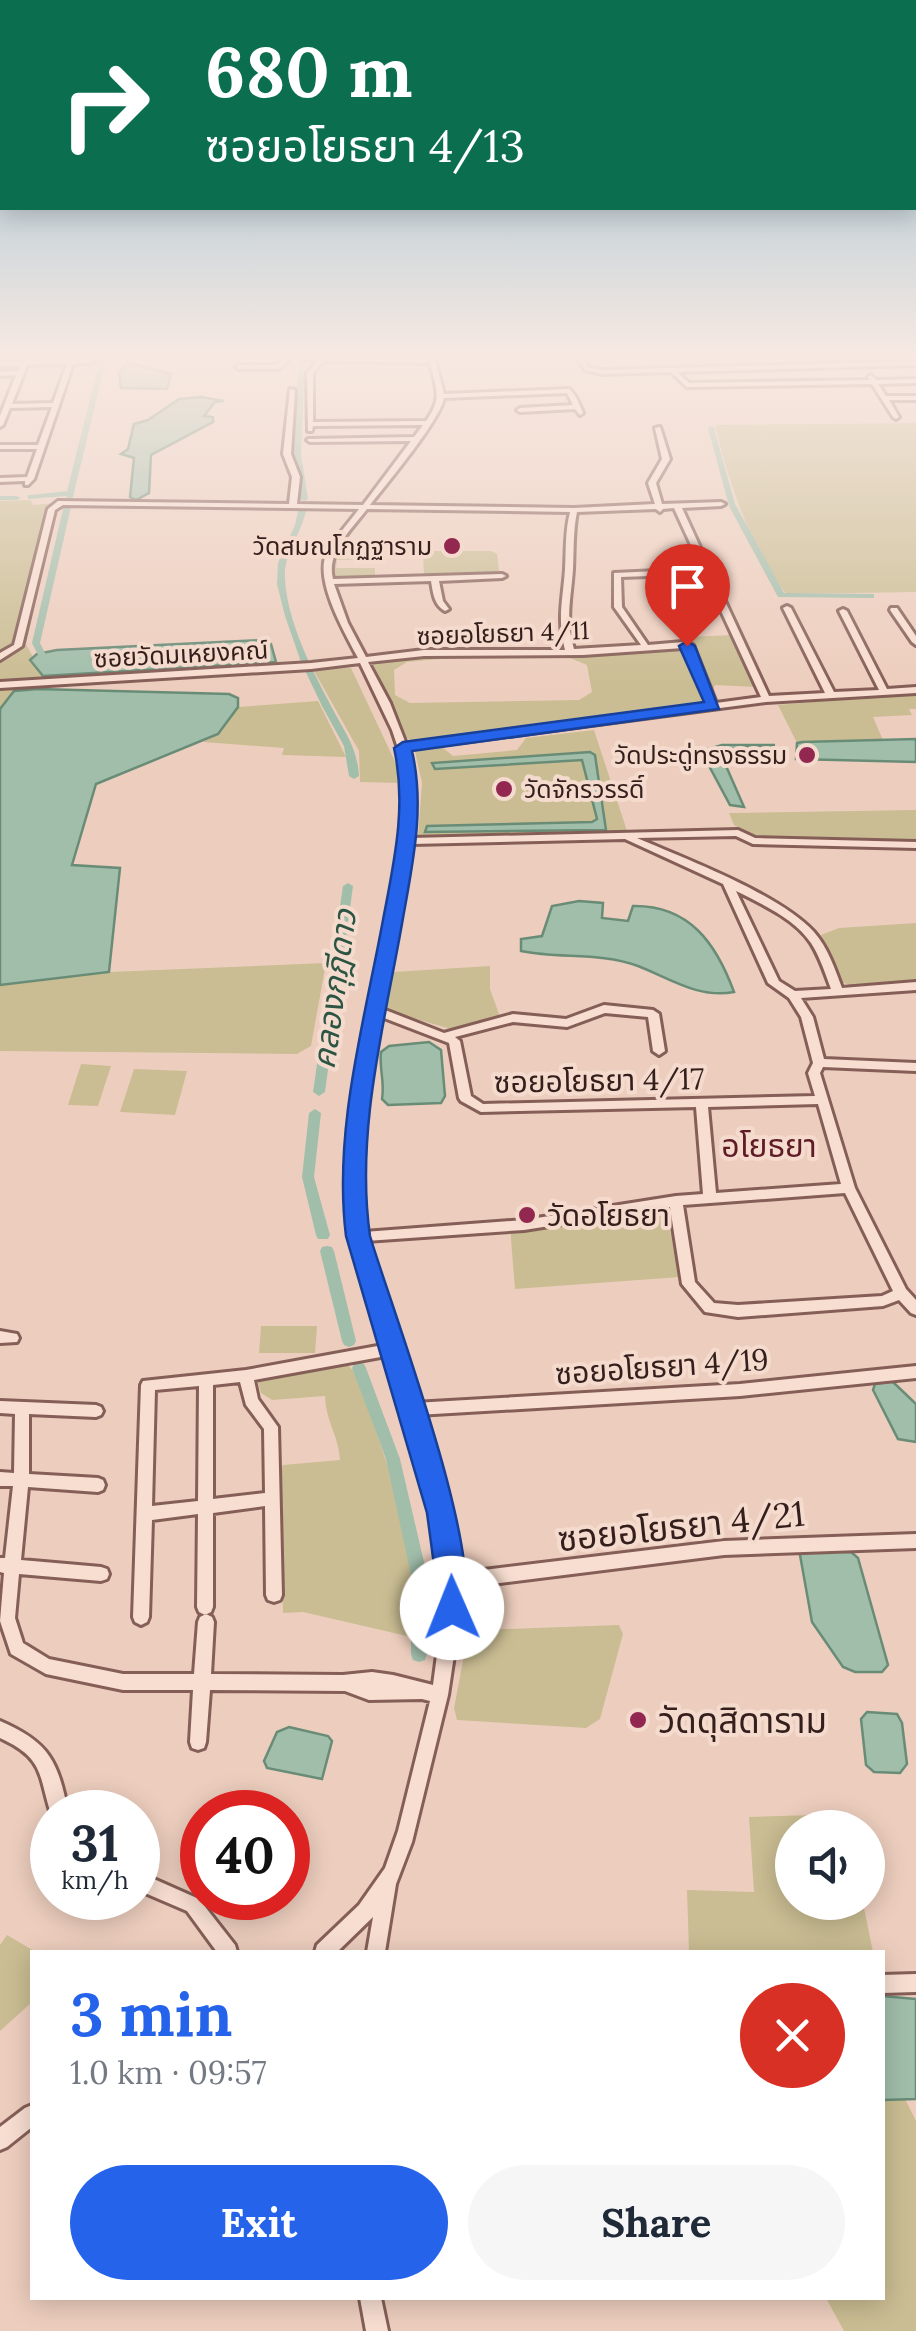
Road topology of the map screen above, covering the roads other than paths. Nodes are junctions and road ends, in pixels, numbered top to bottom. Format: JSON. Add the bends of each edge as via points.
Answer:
{"nodes":[{"id":1,"x":34,"y":468,"type":"edge"},
{"id":2,"x":292,"y":468,"type":"edge"},
{"id":3,"x":396,"y":468,"type":"edge"},
{"id":4,"x":661,"y":468,"type":"edge"},
{"id":5,"x":0,"y":480,"type":"edge"},
{"id":6,"x":294,"y":504,"type":"junction"},
{"id":7,"x":722,"y":504,"type":"dead end"},
{"id":8,"x":368,"y":506,"type":"junction"},
{"id":9,"x":678,"y":508,"type":"junction"},
{"id":10,"x":574,"y":510,"type":"junction"},
{"id":11,"x":660,"y":510,"type":"junction"},
{"id":12,"x":710,"y":570,"type":"junction"},
{"id":13,"x":502,"y":576,"type":"dead end"},
{"id":14,"x":434,"y":578,"type":"junction"},
{"id":15,"x":328,"y":582,"type":"junction"},
{"id":16,"x":787,"y":608,"type":"dead end"},
{"id":17,"x":445,"y":609,"type":"dead end"},
{"id":18,"x":894,"y":610,"type":"dead end"},
{"id":19,"x":843,"y":611,"type":"dead end"},
{"id":20,"x":916,"y":642,"type":"edge"},
{"id":21,"x":644,"y":644,"type":"junction"},
{"id":22,"x":570,"y":652,"type":"junction"},
{"id":23,"x":0,"y":658,"type":"edge"},
{"id":24,"x":364,"y":661,"type":"junction"},
{"id":25,"x":0,"y":684,"type":"edge"},
{"id":26,"x":916,"y":690,"type":"edge"},
{"id":27,"x":884,"y":691,"type":"junction"},
{"id":28,"x":830,"y":694,"type":"junction"},
{"id":29,"x":766,"y":699,"type":"junction"},
{"id":30,"x":714,"y":706,"type":"junction"},
{"id":31,"x":403,"y":748,"type":"junction"},
{"id":32,"x":623,"y":836,"type":"junction"},
{"id":33,"x":407,"y":841,"type":"junction"},
{"id":34,"x":916,"y":845,"type":"edge"},
{"id":35,"x":728,"y":884,"type":"junction"},
{"id":36,"x":916,"y":986,"type":"edge"},
{"id":37,"x":838,"y":990,"type":"junction"},
{"id":38,"x":793,"y":995,"type":"junction"},
{"id":39,"x":376,"y":1011,"type":"junction"},
{"id":40,"x":448,"y":1035,"type":"junction"},
{"id":41,"x":660,"y":1051,"type":"dead end"},
{"id":42,"x":819,"y":1063,"type":"junction"},
{"id":43,"x":916,"y":1067,"type":"edge"},
{"id":44,"x":821,"y":1100,"type":"junction"},
{"id":45,"x":702,"y":1102,"type":"junction"},
{"id":46,"x":849,"y":1188,"type":"junction"},
{"id":47,"x":710,"y":1198,"type":"junction"},
{"id":48,"x":676,"y":1201,"type":"junction"},
{"id":49,"x":358,"y":1236,"type":"junction"},
{"id":50,"x":901,"y":1293,"type":"junction"},
{"id":51,"x":916,"y":1308,"type":"edge"},
{"id":52,"x":393,"y":1348,"type":"junction"},
{"id":53,"x":916,"y":1372,"type":"edge"},
{"id":54,"x":246,"y":1376,"type":"junction"},
{"id":55,"x":206,"y":1379,"type":"junction"},
{"id":56,"x":0,"y":1407,"type":"edge"},
{"id":57,"x":22,"y":1408,"type":"junction"},
{"id":58,"x":412,"y":1408,"type":"junction"},
{"id":59,"x":96,"y":1411,"type":"dead end"},
{"id":60,"x":0,"y":1479,"type":"edge"},
{"id":61,"x":21,"y":1481,"type":"junction"},
{"id":62,"x":98,"y":1485,"type":"dead end"},
{"id":63,"x":270,"y":1499,"type":"junction"},
{"id":64,"x":205,"y":1507,"type":"junction"},
{"id":65,"x":143,"y":1514,"type":"junction"},
{"id":66,"x":916,"y":1541,"type":"edge"},
{"id":67,"x":7,"y":1566,"type":"edge"},
{"id":68,"x":101,"y":1574,"type":"dead end"},
{"id":69,"x":453,"y":1581,"type":"junction"},
{"id":70,"x":274,"y":1594,"type":"dead end"},
{"id":71,"x":141,"y":1617,"type":"dead end"},
{"id":72,"x":202,"y":1684,"type":"junction"},
{"id":73,"x":431,"y":1693,"type":"junction"},
{"id":74,"x":0,"y":1730,"type":"edge"},
{"id":75,"x":198,"y":1742,"type":"dead end"},
{"id":76,"x":54,"y":1790,"type":"edge"},
{"id":77,"x":387,"y":1882,"type":"junction"},
{"id":78,"x":160,"y":1890,"type":"edge"},
{"id":79,"x":227,"y":1950,"type":"edge"},
{"id":80,"x":326,"y":1950,"type":"edge"},
{"id":81,"x":376,"y":1950,"type":"edge"},
{"id":82,"x":916,"y":1983,"type":"edge"},
{"id":83,"x":885,"y":1984,"type":"edge"},
{"id":84,"x":30,"y":2116,"type":"edge"},
{"id":85,"x":0,"y":2140,"type":"edge"},
{"id":86,"x":371,"y":2300,"type":"edge"},
{"id":87,"x":377,"y":2331,"type":"edge"}],
"edges":[{"from":1,"to":5,"type":"street","via":[[29,481]]},
{"from":2,"to":6,"type":"street"},
{"from":3,"to":8,"type":"street"},
{"from":4,"to":11,"type":"street","via":[[652,483]]},
{"from":6,"to":8,"type":"street"},
{"from":6,"to":23,"type":"street","via":[[79,500],[53,506],[20,641]]},
{"from":7,"to":9,"type":"street"},
{"from":8,"to":10,"type":"street"},
{"from":8,"to":15,"type":"street","via":[[330,552]]},
{"from":9,"to":11,"type":"street"},
{"from":9,"to":12,"type":"street"},
{"from":10,"to":11,"type":"street"},
{"from":10,"to":22,"type":"street","via":[[561,605]]},
{"from":12,"to":21,"type":"street","via":[[617,575],[618,607]]},
{"from":12,"to":29,"type":"street"},
{"from":13,"to":14,"type":"street"},
{"from":14,"to":15,"type":"street"},
{"from":14,"to":17,"type":"street"},
{"from":15,"to":24,"type":"street"},
{"from":16,"to":28,"type":"street"},
{"from":18,"to":20,"type":"street"},
{"from":19,"to":27,"type":"street"},
{"from":21,"to":22,"type":"street","name":"ซอยอโยธยา 4/11"},
{"from":21,"to":30,"type":"street","name":"ซอยอโยธยา 4/11","via":[[690,647]]},
{"from":22,"to":24,"type":"street","name":"ซอยอโยธยา 4/11","via":[[457,651]]},
{"from":24,"to":25,"type":"street","name":"ซอยวัดมเหยงคณ์"},
{"from":24,"to":31,"type":"street"},
{"from":26,"to":27,"type":"street"},
{"from":27,"to":28,"type":"street"},
{"from":28,"to":29,"type":"street"},
{"from":29,"to":30,"type":"street"},
{"from":30,"to":31,"type":"street"},
{"from":31,"to":33,"type":"street","via":[[410,781]]},
{"from":32,"to":33,"type":"street"},
{"from":32,"to":34,"type":"street","via":[[738,833],[753,841]]},
{"from":32,"to":35,"type":"street"},
{"from":33,"to":39,"type":"street"},
{"from":35,"to":37,"type":"street","via":[[802,926]]},
{"from":35,"to":38,"type":"street","via":[[774,983]]},
{"from":36,"to":37,"type":"street"},
{"from":37,"to":38,"type":"street"},
{"from":38,"to":42,"type":"street","via":[[807,1017]]},
{"from":39,"to":40,"type":"street"},
{"from":39,"to":49,"type":"street","via":[[353,1172]]},
{"from":40,"to":41,"type":"street","via":[[513,1018],[567,1023],[619,1008],[653,1014]]},
{"from":40,"to":45,"type":"street","name":"ซอยอโยธยา 4/17","via":[[458,1046],[465,1098],[481,1108]]},
{"from":42,"to":43,"type":"street"},
{"from":42,"to":44,"type":"street","via":[[814,1073]]},
{"from":44,"to":45,"type":"street","name":"ซอยอโยธยา 4/17"},
{"from":44,"to":46,"type":"street"},
{"from":45,"to":47,"type":"street"},
{"from":46,"to":47,"type":"street"},
{"from":46,"to":50,"type":"street"},
{"from":47,"to":48,"type":"street"},
{"from":48,"to":49,"type":"street","via":[[524,1225]]},
{"from":48,"to":50,"type":"street","via":[[689,1284],[710,1308],[883,1301]]},
{"from":49,"to":52,"type":"street"},
{"from":50,"to":51,"type":"street"},
{"from":52,"to":54,"type":"street"},
{"from":52,"to":58,"type":"street"},
{"from":53,"to":58,"type":"street","name":"ซอยอโยธยา 4/19","via":[[740,1390]]},
{"from":54,"to":55,"type":"street"},
{"from":54,"to":63,"type":"street","via":[[251,1401],[272,1427]]},
{"from":55,"to":64,"type":"street"},
{"from":55,"to":65,"type":"street","via":[[156,1383],[145,1391]]},
{"from":56,"to":57,"type":"street"},
{"from":57,"to":59,"type":"street"},
{"from":57,"to":61,"type":"street"},
{"from":58,"to":69,"type":"street"},
{"from":60,"to":61,"type":"street"},
{"from":61,"to":62,"type":"street"},
{"from":61,"to":67,"type":"street"},
{"from":63,"to":64,"type":"street"},
{"from":63,"to":70,"type":"street"},
{"from":64,"to":65,"type":"street"},
{"from":64,"to":72,"type":"street"},
{"from":65,"to":71,"type":"street"},
{"from":66,"to":69,"type":"street","name":"ซอยอโยธยา 4/21","via":[[724,1548]]},
{"from":67,"to":68,"type":"street"},
{"from":67,"to":72,"type":"street","via":[[7,1618],[18,1648],[46,1666],[124,1682]]},
{"from":69,"to":73,"type":"street"},
{"from":72,"to":73,"type":"street","via":[[343,1682],[369,1692]]},
{"from":72,"to":75,"type":"street"},
{"from":73,"to":77,"type":"street","via":[[399,1855]]},
{"from":74,"to":76,"type":"street","via":[[38,1750]]},
{"from":77,"to":80,"type":"street"},
{"from":77,"to":81,"type":"street"},
{"from":78,"to":79,"type":"street","via":[[193,1904]]},
{"from":82,"to":83,"type":"street"},
{"from":84,"to":85,"type":"street"},
{"from":86,"to":87,"type":"street"}]}
